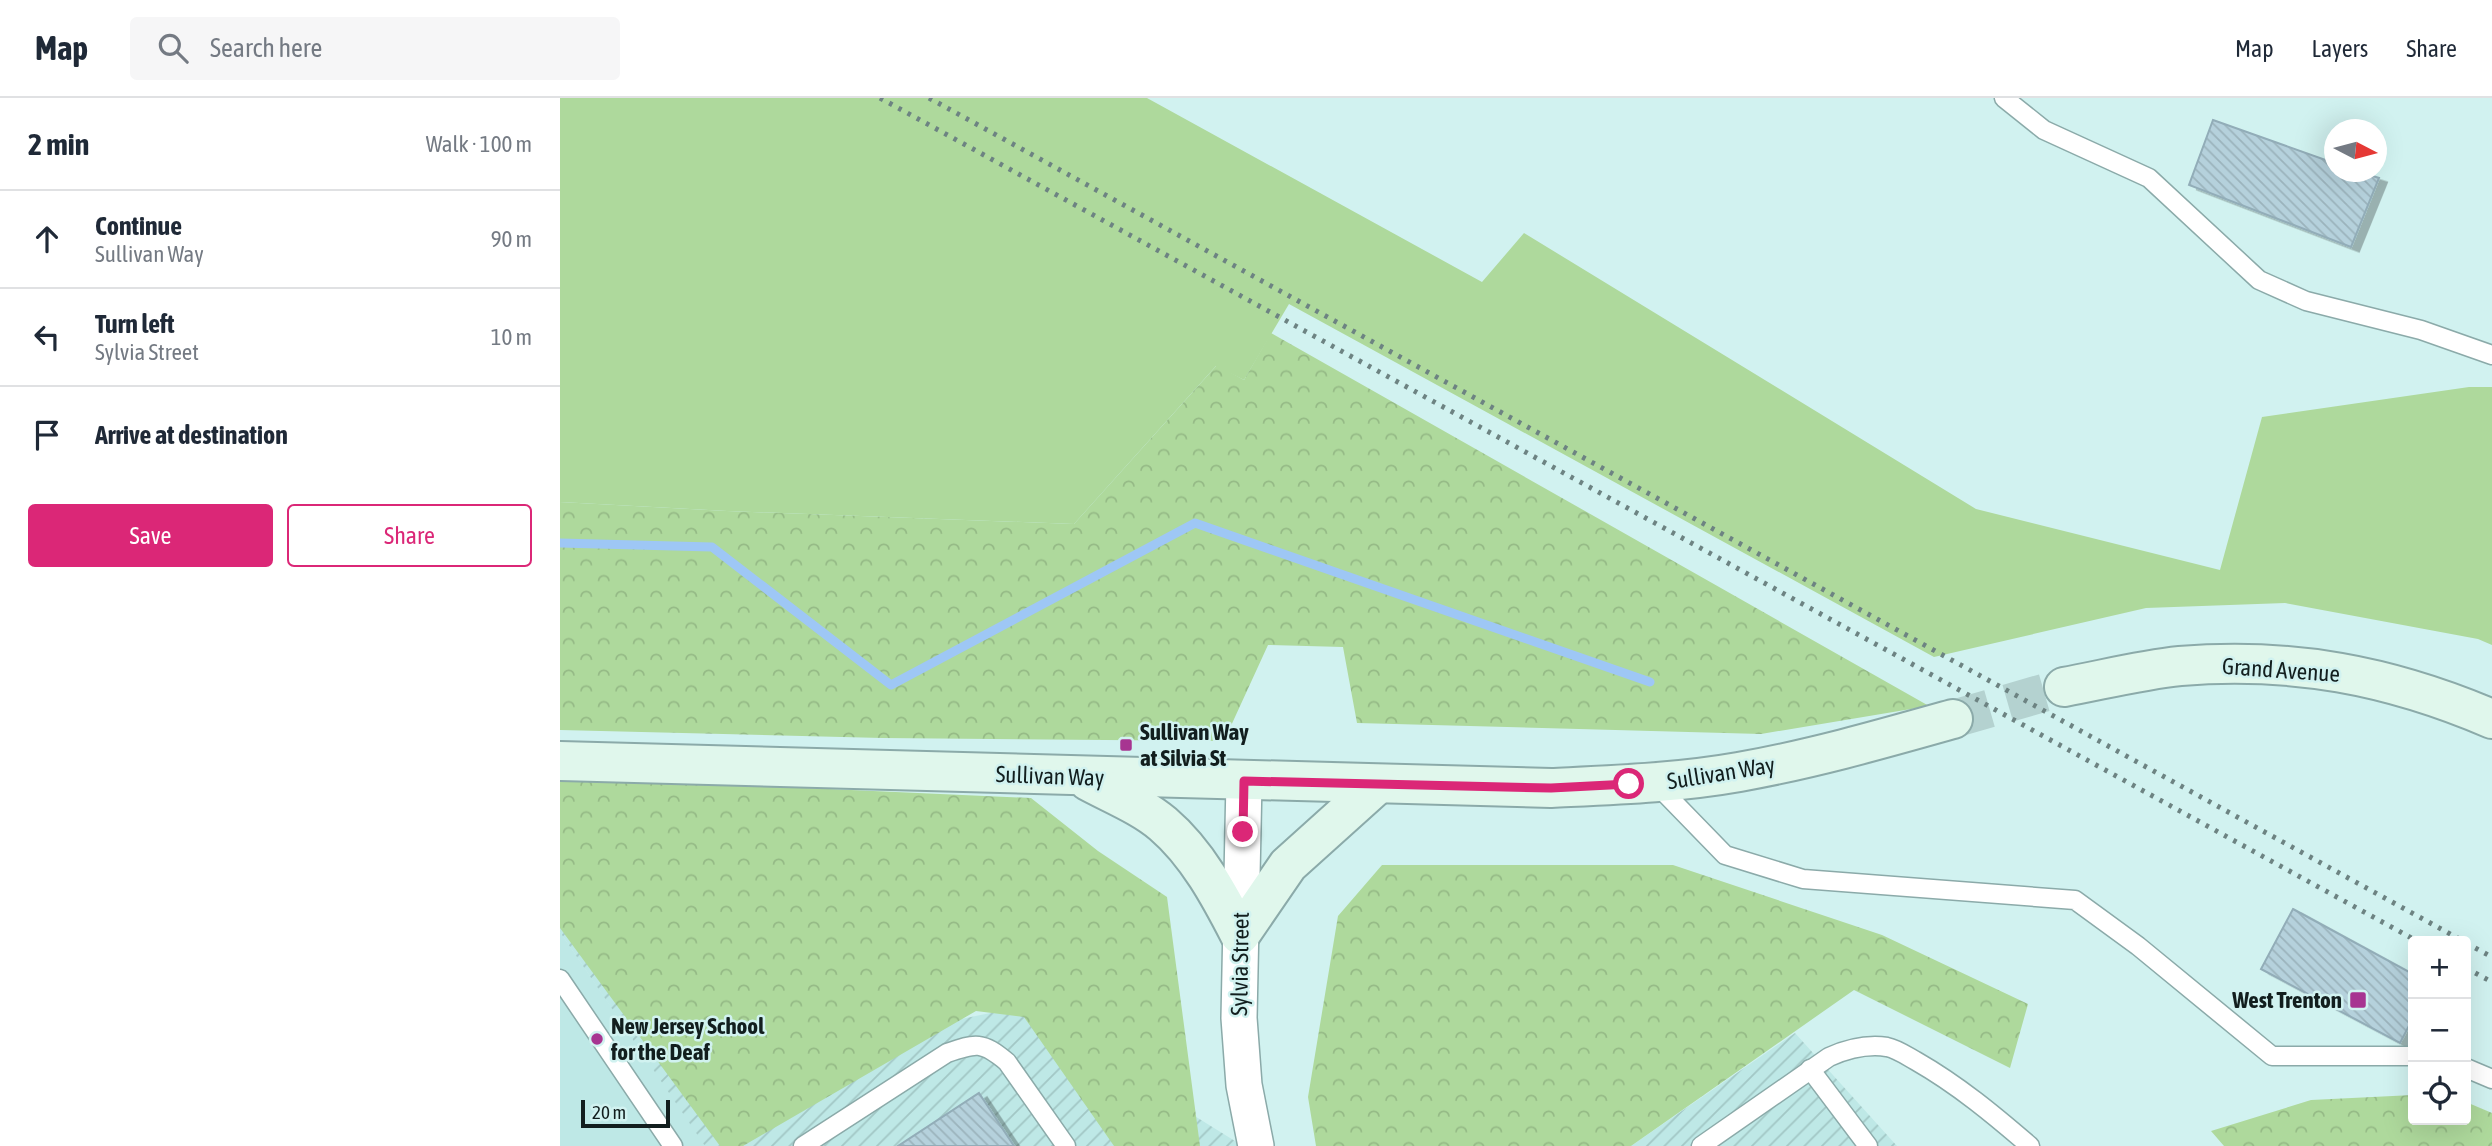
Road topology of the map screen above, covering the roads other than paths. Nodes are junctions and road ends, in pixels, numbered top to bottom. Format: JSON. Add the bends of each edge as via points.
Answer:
{"nodes":[{"id":1,"x":2004,"y":98,"type":"edge"},
{"id":2,"x":2492,"y":355,"type":"edge"},
{"id":3,"x":2064,"y":687,"type":"tunnel mouth"},
{"id":4,"x":1953,"y":719,"type":"tunnel mouth"},
{"id":5,"x":2492,"y":719,"type":"edge"},
{"id":6,"x":560,"y":761,"type":"edge"},
{"id":7,"x":1079,"y":776,"type":"junction"},
{"id":8,"x":1244,"y":781,"type":"junction"},
{"id":9,"x":1655,"y":783,"type":"junction"},
{"id":10,"x":1378,"y":784,"type":"junction"},
{"id":11,"x":1240,"y":935,"type":"junction"},
{"id":12,"x":560,"y":979,"type":"edge"},
{"id":13,"x":2408,"y":1056,"type":"edge"},
{"id":14,"x":1810,"y":1069,"type":"junction"},
{"id":15,"x":2471,"y":1070,"type":"edge"},
{"id":16,"x":2492,"y":1079,"type":"edge"},
{"id":17,"x":673,"y":1146,"type":"edge"},
{"id":18,"x":803,"y":1146,"type":"edge"},
{"id":19,"x":1066,"y":1146,"type":"edge"},
{"id":20,"x":1256,"y":1146,"type":"edge"},
{"id":21,"x":1702,"y":1146,"type":"edge"},
{"id":22,"x":1868,"y":1146,"type":"edge"},
{"id":23,"x":2030,"y":1146,"type":"edge"}],
"edges":[{"from":1,"to":2,"type":"lane","via":[[2044,130],[2149,178],[2259,280],[2306,300],[2421,330]]},
{"from":3,"to":5,"type":"main road","name":"Grand Avenue","via":[[2178,667],[2249,663],[2320,668],[2390,682]]},
{"from":4,"to":9,"type":"main road","name":"Sullivan Way","via":[[1818,757]]},
{"from":6,"to":7,"type":"main road","name":"Sullivan Way"},
{"from":7,"to":8,"type":"main road","name":"Sullivan Way"},
{"from":7,"to":11,"type":"main road","via":[[1162,822],[1197,863]]},
{"from":8,"to":10,"type":"main road","name":"Sullivan Way"},
{"from":8,"to":11,"type":"street","name":"Sylvia Street"},
{"from":9,"to":10,"type":"main road","name":"Sullivan Way","via":[[1551,788]]},
{"from":9,"to":13,"type":"lane","via":[[1725,855],[1803,879],[2075,900],[2272,1056]]},
{"from":10,"to":11,"type":"main road","via":[[1288,865]]},
{"from":11,"to":20,"type":"street","name":"Sylvia Street","via":[[1244,1085]]},
{"from":12,"to":17,"type":"lane"},
{"from":14,"to":21,"type":"lane"},
{"from":14,"to":22,"type":"lane"},
{"from":14,"to":23,"type":"lane","via":[[1845,1050],[1891,1048],[1965,1092]]},
{"from":15,"to":16,"type":"lane"},
{"from":18,"to":19,"type":"lane","via":[[947,1052],[974,1044],[1007,1062]]}]}
